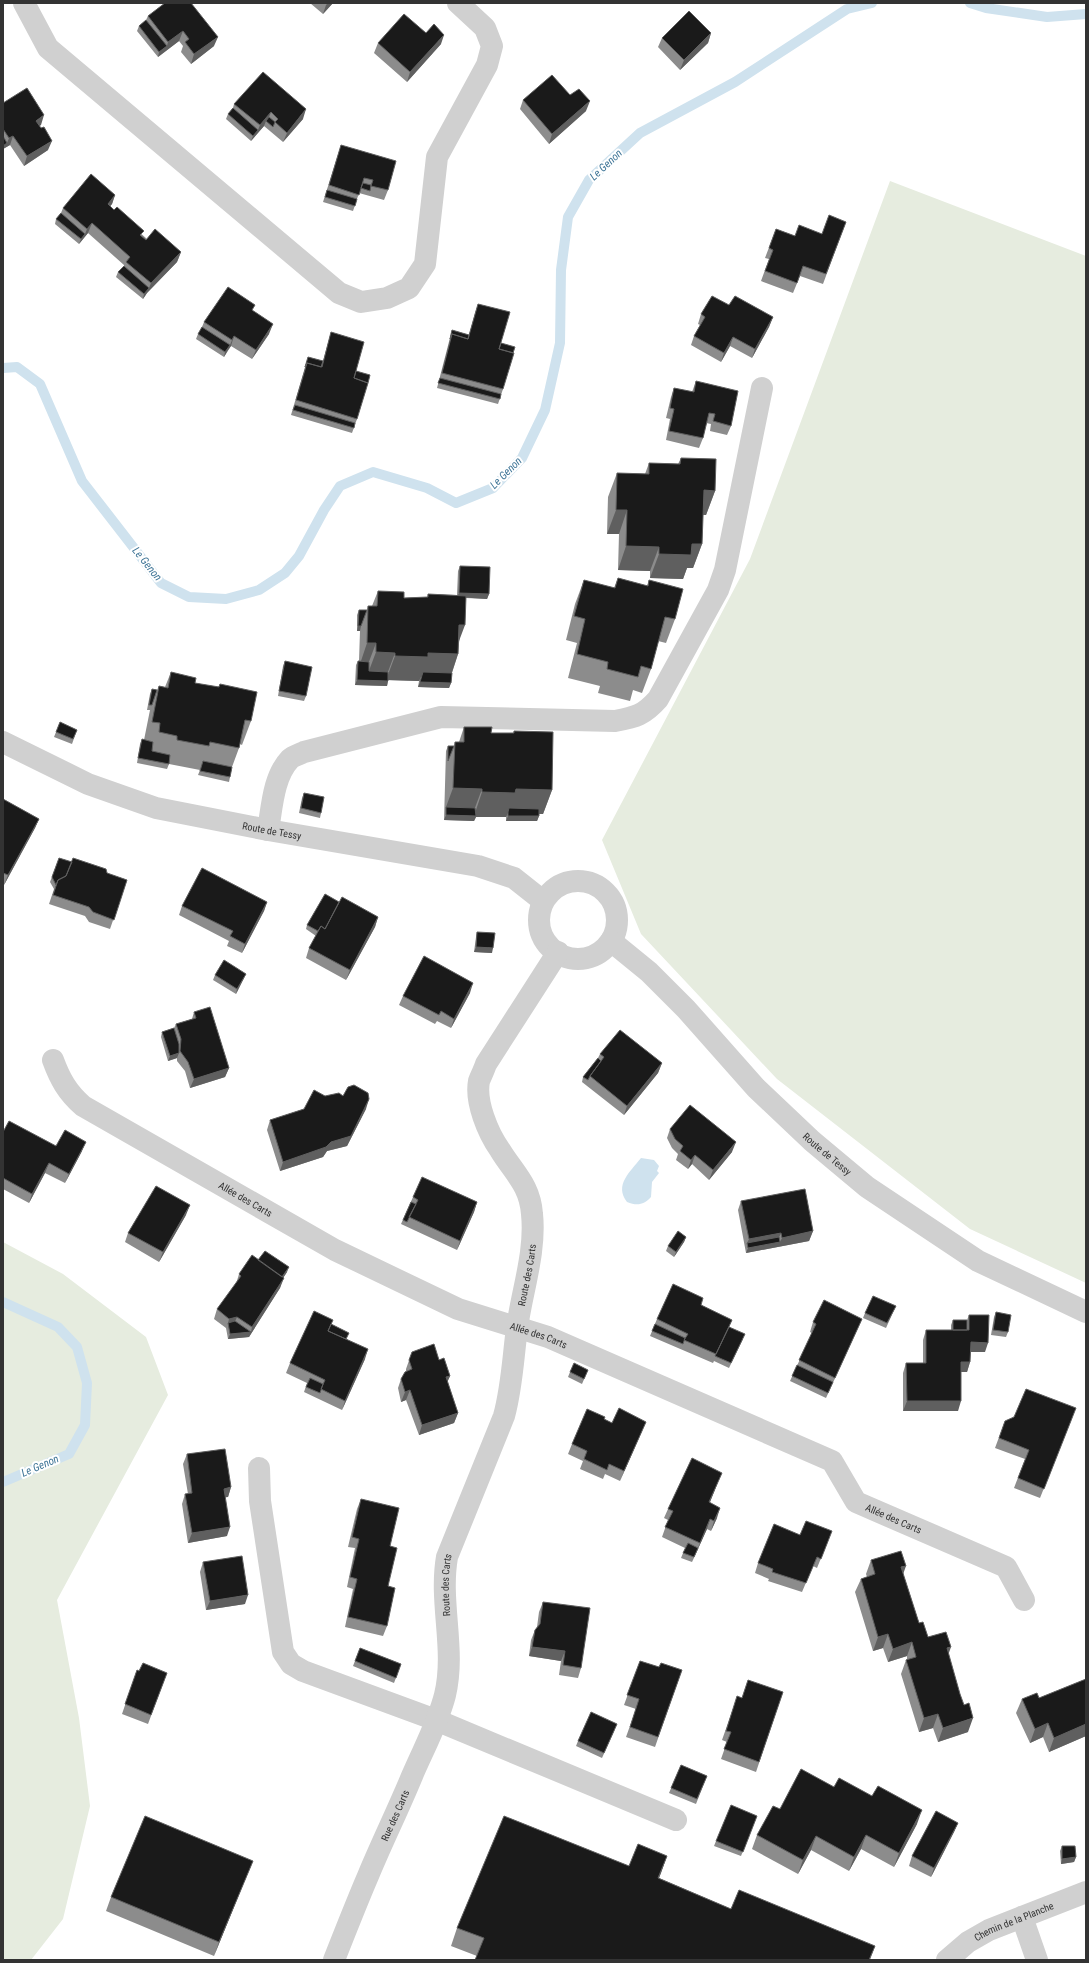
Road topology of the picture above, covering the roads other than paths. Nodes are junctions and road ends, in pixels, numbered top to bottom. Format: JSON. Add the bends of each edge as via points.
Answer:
{"nodes":[{"id":1,"x":24,"y":3,"type":"edge"},
{"id":2,"x":458,"y":3,"type":"edge"},
{"id":3,"x":762,"y":388,"type":"dead end"},
{"id":4,"x":3,"y":742,"type":"edge"},
{"id":5,"x":268,"y":830,"type":"junction"},
{"id":6,"x":543,"y":900,"type":"junction"},
{"id":7,"x":611,"y":941,"type":"junction"},
{"id":8,"x":558,"y":952,"type":"junction"},
{"id":9,"x":52,"y":1060,"type":"dead end"},
{"id":10,"x":1086,"y":1312,"type":"edge"},
{"id":11,"x":517,"y":1328,"type":"junction"},
{"id":12,"x":259,"y":1468,"type":"dead end"},
{"id":13,"x":1024,"y":1600,"type":"dead end"},
{"id":14,"x":448,"y":1668,"type":"joint"},
{"id":15,"x":436,"y":1720,"type":"junction"},
{"id":16,"x":676,"y":1820,"type":"dead end"},
{"id":17,"x":1086,"y":1892,"type":"edge"},
{"id":18,"x":1022,"y":1917,"type":"junction"},
{"id":19,"x":334,"y":1960,"type":"edge"},
{"id":20,"x":947,"y":1960,"type":"edge"},
{"id":21,"x":1037,"y":1960,"type":"edge"}],
"edges":[{"from":1,"to":2,"type":"street","via":[[48,48],[339,293],[361,302],[387,298],[409,288],[425,264],[437,157],[487,65],[492,46],[485,28]]},
{"from":3,"to":5,"type":"street","via":[[725,570],[718,590],[658,699],[649,710],[635,718],[615,721],[441,717],[304,752],[291,758],[282,771],[276,786]]},
{"from":4,"to":5,"type":"street","name":"Route de Tessy","via":[[88,784],[122,797],[156,808]]},
{"from":5,"to":6,"type":"street","name":"Route de Tessy","via":[[478,866],[522,882]]},
{"from":6,"to":7,"type":"street","via":[[563,884],[577,881],[591,883],[603,890],[612,901],[617,914],[616,928]]},
{"from":6,"to":8,"type":"street","via":[[540,927],[544,939]]},
{"from":7,"to":8,"type":"street","via":[[601,951],[589,957],[563,956]]},
{"from":7,"to":10,"type":"street","name":"Route de Tessy","via":[[649,972],[686,1009],[756,1088],[812,1141],[867,1187],[978,1261]]},
{"from":8,"to":11,"type":"street","name":"Route des Carts","via":[[486,1064],[479,1082],[486,1125],[529,1194],[532,1237]]},
{"from":9,"to":11,"type":"street","name":"Allée des Carts","via":[[64,1087],[83,1106],[335,1250],[458,1310]]},
{"from":11,"to":13,"type":"street","name":"Allée des Carts","via":[[548,1337],[832,1461],[856,1502],[1006,1567]]},
{"from":11,"to":14,"type":"street","name":"Route des Carts","via":[[504,1416],[447,1557],[444,1593],[449,1643]]},
{"from":12,"to":15,"type":"street","via":[[260,1501],[283,1652],[291,1664],[303,1671]]},
{"from":14,"to":15,"type":"street","name":"Rue des Carts","via":[[445,1695]]},
{"from":15,"to":16,"type":"street"},
{"from":15,"to":19,"type":"street","name":"Rue des Carts","via":[[368,1874]]},
{"from":17,"to":18,"type":"street","name":"Chemin de la Planche"},
{"from":18,"to":20,"type":"street","name":"Chemin de la Planche","via":[[989,1930],[968,1942]]},
{"from":18,"to":21,"type":"street"}]}
